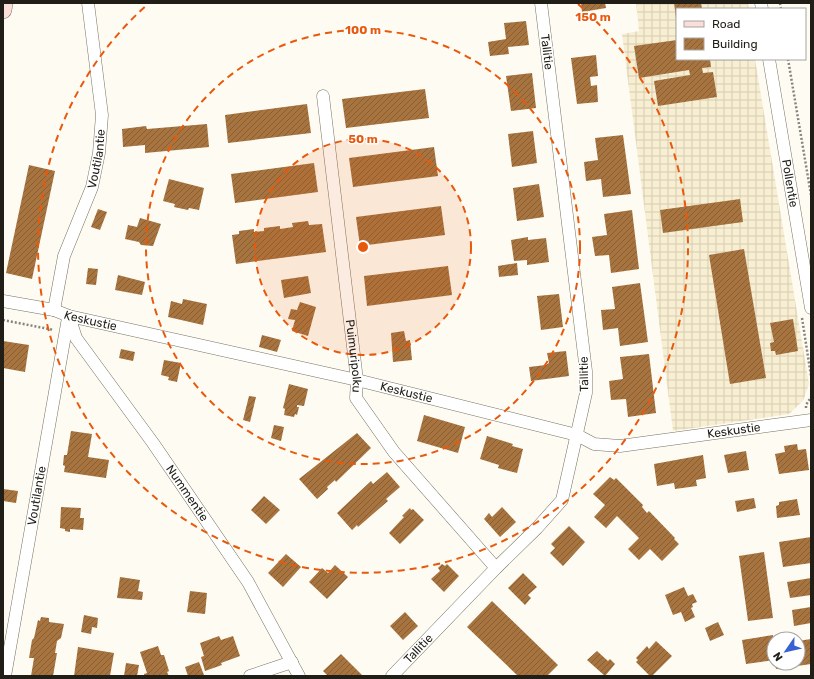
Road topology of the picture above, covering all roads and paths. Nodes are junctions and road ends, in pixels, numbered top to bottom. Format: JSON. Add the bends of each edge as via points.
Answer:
{"nodes":[{"id":1,"x":4,"y":3,"type":"edge"},
{"id":2,"x":88,"y":3,"type":"edge"},
{"id":3,"x":541,"y":3,"type":"edge"},
{"id":4,"x":3,"y":10,"type":"edge"},
{"id":5,"x":770,"y":60,"type":"edge"},
{"id":6,"x":788,"y":60,"type":"edge"},
{"id":7,"x":323,"y":96,"type":"dead end"},
{"id":8,"x":811,"y":195,"type":"edge"},
{"id":9,"x":3,"y":301,"type":"edge"},
{"id":10,"x":811,"y":308,"type":"edge"},
{"id":11,"x":54,"y":310,"type":"junction"},
{"id":12,"x":68,"y":316,"type":"junction"},
{"id":13,"x":3,"y":320,"type":"edge"},
{"id":14,"x":66,"y":332,"type":"junction"},
{"id":15,"x":357,"y":380,"type":"junction"},
{"id":16,"x":811,"y":420,"type":"edge"},
{"id":17,"x":577,"y":435,"type":"junction"},
{"id":18,"x":496,"y":568,"type":"junction"},
{"id":19,"x":292,"y":662,"type":"junction"},
{"id":20,"x":4,"y":676,"type":"edge"},
{"id":21,"x":250,"y":676,"type":"edge"},
{"id":22,"x":299,"y":676,"type":"edge"},
{"id":23,"x":392,"y":676,"type":"edge"}],
"edges":[{"from":1,"to":4,"type":"main road"},
{"from":2,"to":11,"type":"street","name":"Voutilantie","via":[[102,115],[100,153],[92,187],[64,256]]},
{"from":3,"to":17,"type":"street","name":"Tallitie","via":[[586,371],[586,393]]},
{"from":5,"to":10,"type":"street","name":"Pollentie"},
{"from":6,"to":8,"type":"path"},
{"from":7,"to":15,"type":"street","name":"Puimuripolku"},
{"from":9,"to":11,"type":"street","name":"Keskustie"},
{"from":11,"to":12,"type":"street","name":"Keskustie"},
{"from":12,"to":14,"type":"street","name":"Voutilantie"},
{"from":12,"to":15,"type":"street","name":"Keskustie"},
{"from":12,"to":19,"type":"street","name":"Nummentie","via":[[76,338],[153,443],[248,582]]},
{"from":13,"to":14,"type":"path"},
{"from":14,"to":20,"type":"street","name":"Voutilantie"},
{"from":15,"to":17,"type":"street","name":"Keskustie"},
{"from":15,"to":18,"type":"street","name":"Puimuripolku","via":[[356,398],[394,452]]},
{"from":16,"to":17,"type":"street","name":"Keskustie","via":[[620,446],[594,444]]},
{"from":17,"to":18,"type":"street","name":"Tallitie","via":[[562,500]]},
{"from":18,"to":23,"type":"street","name":"Tallitie"},
{"from":19,"to":21,"type":"street"},
{"from":19,"to":22,"type":"street","name":"Nummentie"}]}
